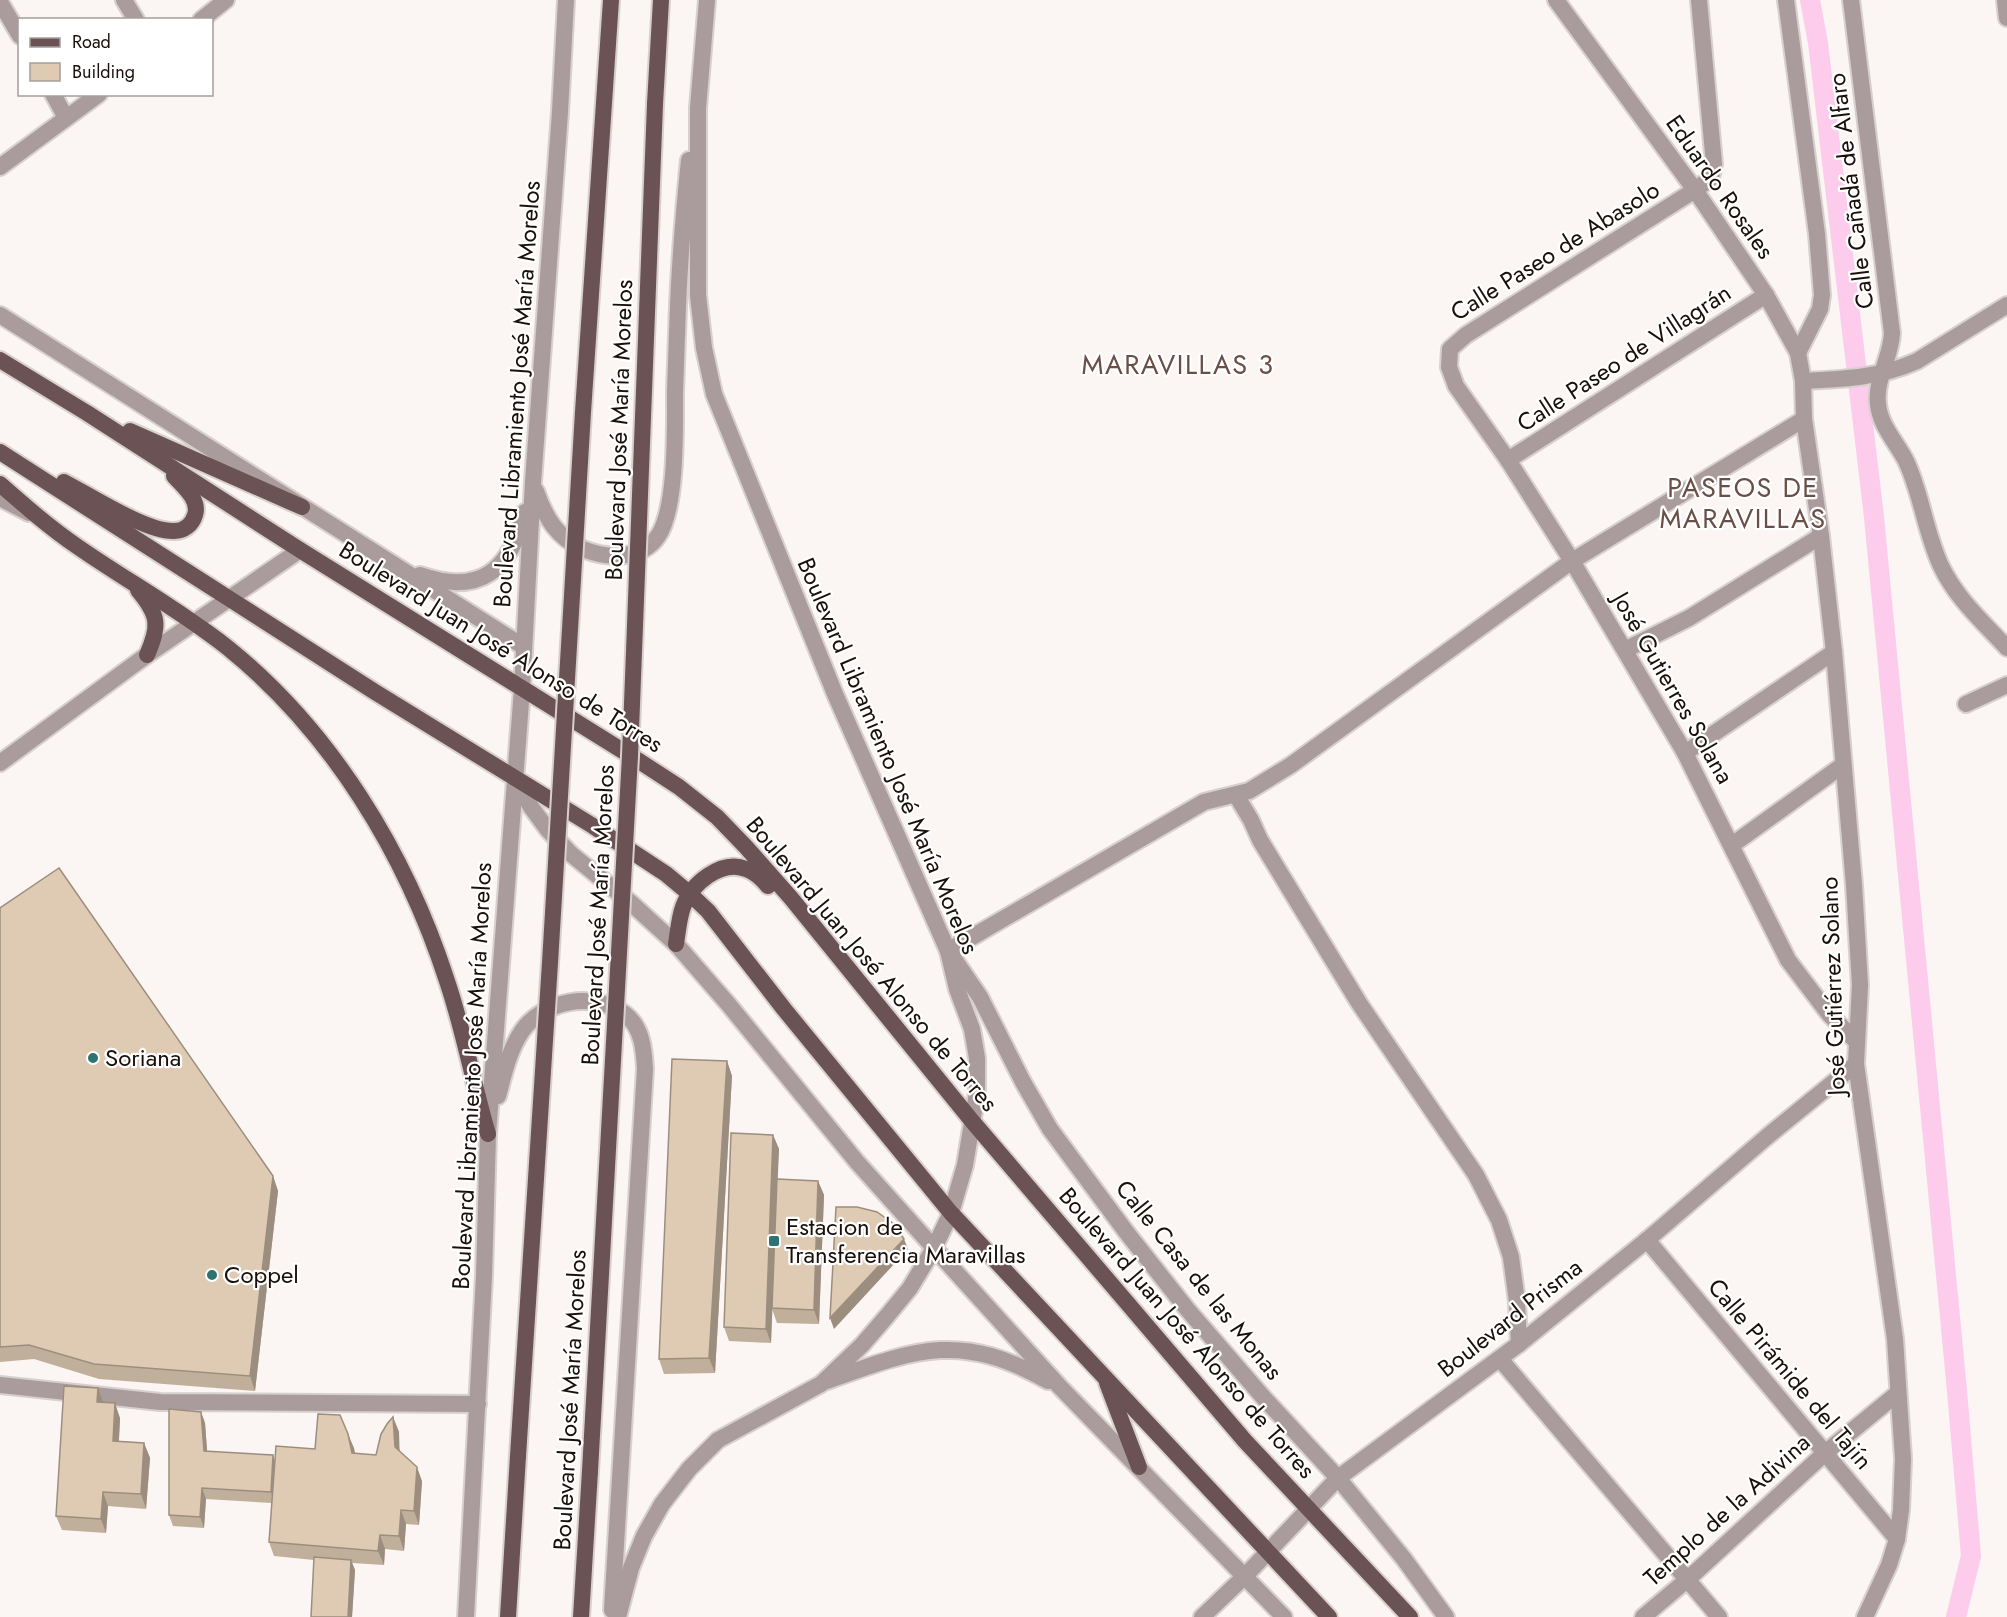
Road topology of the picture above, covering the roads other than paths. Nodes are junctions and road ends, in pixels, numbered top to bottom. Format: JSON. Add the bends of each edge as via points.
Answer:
{"nodes":[{"id":1,"x":124,"y":0,"type":"edge"},
{"id":2,"x":226,"y":0,"type":"edge"},
{"id":3,"x":566,"y":0,"type":"edge"},
{"id":4,"x":611,"y":0,"type":"edge"},
{"id":5,"x":661,"y":0,"type":"edge"},
{"id":6,"x":707,"y":0,"type":"edge"},
{"id":7,"x":1699,"y":0,"type":"edge"},
{"id":8,"x":1786,"y":0,"type":"edge"},
{"id":9,"x":1851,"y":0,"type":"edge"},
{"id":10,"x":2005,"y":0,"type":"edge"},
{"id":11,"x":1557,"y":1,"type":"edge"},
{"id":12,"x":0,"y":2,"type":"edge"},
{"id":13,"x":135,"y":18,"type":"edge"},
{"id":14,"x":204,"y":18,"type":"edge"},
{"id":15,"x":2007,"y":18,"type":"edge"},
{"id":16,"x":18,"y":33,"type":"edge"},
{"id":17,"x":54,"y":96,"type":"edge"},
{"id":18,"x":96,"y":96,"type":"edge"},
{"id":19,"x":698,"y":108,"type":"junction"},
{"id":20,"x":66,"y":118,"type":"junction"},
{"id":21,"x":0,"y":167,"type":"edge"},
{"id":22,"x":1695,"y":190,"type":"junction"},
{"id":23,"x":1766,"y":296,"type":"junction"},
{"id":24,"x":2007,"y":305,"type":"edge"},
{"id":25,"x":0,"y":315,"type":"edge"},
{"id":26,"x":1798,"y":353,"type":"junction"},
{"id":27,"x":1448,"y":358,"type":"joint"},
{"id":28,"x":0,"y":360,"type":"edge"},
{"id":29,"x":1875,"y":375,"type":"junction"},
{"id":30,"x":1803,"y":381,"type":"junction"},
{"id":31,"x":87,"y":413,"type":"junction"},
{"id":32,"x":1804,"y":419,"type":"junction"},
{"id":33,"x":0,"y":447,"type":"edge"},
{"id":34,"x":0,"y":452,"type":"edge"},
{"id":35,"x":158,"y":458,"type":"junction"},
{"id":36,"x":1508,"y":460,"type":"junction"},
{"id":37,"x":533,"y":482,"type":"junction"},
{"id":38,"x":0,"y":484,"type":"edge"},
{"id":39,"x":0,"y":498,"type":"edge"},
{"id":40,"x":302,"y":507,"type":"junction"},
{"id":41,"x":41,"y":519,"type":"junction"},
{"id":42,"x":1821,"y":537,"type":"junction"},
{"id":43,"x":300,"y":550,"type":"junction"},
{"id":44,"x":1572,"y":561,"type":"junction"},
{"id":45,"x":398,"y":568,"type":"junction"},
{"id":46,"x":130,"y":580,"type":"junction"},
{"id":47,"x":230,"y":600,"type":"junction"},
{"id":48,"x":195,"y":623,"type":"junction"},
{"id":49,"x":524,"y":647,"type":"junction"},
{"id":50,"x":2007,"y":648,"type":"edge"},
{"id":51,"x":1625,"y":650,"type":"junction"},
{"id":52,"x":1834,"y":652,"type":"junction"},
{"id":53,"x":147,"y":655,"type":"junction"},
{"id":54,"x":2007,"y":685,"type":"edge"},
{"id":55,"x":522,"y":689,"type":"junction"},
{"id":56,"x":1966,"y":704,"type":"dead end"},
{"id":57,"x":1685,"y":753,"type":"junction"},
{"id":58,"x":0,"y":763,"type":"edge"},
{"id":59,"x":1843,"y":765,"type":"junction"},
{"id":60,"x":515,"y":779,"type":"junction"},
{"id":61,"x":1236,"y":795,"type":"junction"},
{"id":62,"x":1732,"y":845,"type":"junction"},
{"id":63,"x":690,"y":894,"type":"junction"},
{"id":64,"x":676,"y":944,"type":"junction"},
{"id":65,"x":948,"y":951,"type":"junction"},
{"id":66,"x":889,"y":1020,"type":"junction"},
{"id":67,"x":1856,"y":1041,"type":"junction"},
{"id":68,"x":1857,"y":1064,"type":"junction"},
{"id":69,"x":972,"y":1121,"type":"junction"},
{"id":70,"x":488,"y":1134,"type":"junction"},
{"id":71,"x":951,"y":1213,"type":"junction"},
{"id":72,"x":1647,"y":1240,"type":"junction"},
{"id":73,"x":934,"y":1248,"type":"junction"},
{"id":74,"x":1519,"y":1344,"type":"junction"},
{"id":75,"x":1500,"y":1359,"type":"junction"},
{"id":76,"x":1103,"y":1374,"type":"junction"},
{"id":77,"x":0,"y":1384,"type":"edge"},
{"id":78,"x":821,"y":1384,"type":"junction"},
{"id":79,"x":1061,"y":1388,"type":"junction"},
{"id":80,"x":1898,"y":1393,"type":"junction"},
{"id":81,"x":478,"y":1404,"type":"junction"},
{"id":82,"x":1825,"y":1453,"type":"junction"},
{"id":83,"x":1139,"y":1467,"type":"junction"},
{"id":84,"x":1338,"y":1478,"type":"junction"},
{"id":85,"x":1308,"y":1508,"type":"junction"},
{"id":86,"x":1897,"y":1539,"type":"junction"},
{"id":87,"x":1268,"y":1551,"type":"junction"},
{"id":88,"x":1245,"y":1576,"type":"junction"},
{"id":89,"x":1688,"y":1579,"type":"junction"},
{"id":90,"x":466,"y":1617,"type":"edge"},
{"id":91,"x":508,"y":1617,"type":"edge"},
{"id":92,"x":581,"y":1617,"type":"edge"},
{"id":93,"x":612,"y":1617,"type":"edge"},
{"id":94,"x":618,"y":1617,"type":"edge"},
{"id":95,"x":1202,"y":1617,"type":"edge"},
{"id":96,"x":1284,"y":1617,"type":"edge"},
{"id":97,"x":1329,"y":1617,"type":"edge"},
{"id":98,"x":1410,"y":1617,"type":"edge"},
{"id":99,"x":1446,"y":1617,"type":"edge"},
{"id":100,"x":1643,"y":1617,"type":"edge"},
{"id":101,"x":1719,"y":1617,"type":"edge"},
{"id":102,"x":1865,"y":1617,"type":"edge"}],
"edges":[{"from":1,"to":13,"type":"street"},
{"from":2,"to":14,"type":"street"},
{"from":3,"to":37,"type":"street","name":"Boulevard Libramiento José María Morelos"},
{"from":4,"to":91,"type":"main road","name":"Boulevard José María Morelos","bridge":true},
{"from":5,"to":92,"type":"main road","name":"Boulevard José María Morelos","bridge":true,"via":[[630,756]]},
{"from":6,"to":19,"type":"street","name":"Boulevard Libramiento José María Morelos"},
{"from":7,"to":22,"type":"street","name":"Calle Paseo de Abasolo","via":[[1714,164],[1711,178]]},
{"from":8,"to":26,"type":"street","via":[[1821,286],[1820,309]]},
{"from":9,"to":29,"type":"street","name":"Calle Cañadá de Alfaro","via":[[1892,333],[1889,352]]},
{"from":10,"to":15,"type":"street"},
{"from":11,"to":22,"type":"street","name":"Eduardo Rosales"},
{"from":12,"to":16,"type":"street"},
{"from":17,"to":20,"type":"street"},
{"from":18,"to":20,"type":"street"},
{"from":19,"to":37,"type":"street","via":[[681,249],[674,454],[670,495],[659,536],[645,550],[629,555],[586,550],[566,540],[552,525]]},
{"from":19,"to":65,"type":"street","name":"Boulevard Libramiento José María Morelos","via":[[698,295],[714,394],[835,694]]},
{"from":20,"to":21,"type":"street"},
{"from":22,"to":23,"type":"street","name":"Eduardo Rosales"},
{"from":22,"to":27,"type":"street","name":"Calle Paseo de Abasolo","via":[[1466,335],[1450,349]]},
{"from":23,"to":26,"type":"street","name":"Eduardo Rosales"},
{"from":23,"to":36,"type":"street","name":"Calle Paseo de Villagrán"},
{"from":24,"to":29,"type":"street","via":[[1917,361]]},
{"from":25,"to":40,"type":"street"},
{"from":26,"to":30,"type":"street","name":"Eduardo Rosales"},
{"from":27,"to":36,"type":"street","name":"José Gutierres Solana","via":[[1456,386]]},
{"from":28,"to":31,"type":"main road","name":"Boulevard Juan José Alonso de Torres"},
{"from":29,"to":30,"type":"street"},
{"from":29,"to":50,"type":"street","name":"Calle Cañadá de Alfaro","via":[[1881,418],[1907,463],[1941,567],[1977,617]]},
{"from":30,"to":32,"type":"street","name":"Eduardo Rosales"},
{"from":31,"to":35,"type":"main road","name":"Boulevard Juan José Alonso de Torres"},
{"from":31,"to":40,"type":"main road"},
{"from":32,"to":42,"type":"street","name":"José Gutiérrez Solano"},
{"from":32,"to":44,"type":"street"},
{"from":33,"to":35,"type":"main road","via":[[147,525],[166,531],[183,530],[195,516],[195,501]]},
{"from":34,"to":47,"type":"main road"},
{"from":35,"to":43,"type":"main road","name":"Boulevard Juan José Alonso de Torres"},
{"from":36,"to":44,"type":"street","name":"José Gutierres Solana"},
{"from":37,"to":45,"type":"street","via":[[517,539],[508,556],[485,576],[453,584]]},
{"from":37,"to":49,"type":"street","name":"Boulevard Libramiento José María Morelos"},
{"from":38,"to":41,"type":"main road"},
{"from":39,"to":41,"type":"street"},
{"from":40,"to":45,"type":"street"},
{"from":41,"to":46,"type":"main road"},
{"from":42,"to":51,"type":"street","via":[[1689,618]]},
{"from":42,"to":52,"type":"street","name":"José Gutiérrez Solano"},
{"from":43,"to":47,"type":"street"},
{"from":43,"to":55,"type":"main road","name":"Boulevard Juan José Alonso de Torres"},
{"from":44,"to":51,"type":"street","name":"José Gutierres Solana"},
{"from":44,"to":61,"type":"street","via":[[1291,765]]},
{"from":45,"to":49,"type":"street"},
{"from":46,"to":48,"type":"main road"},
{"from":46,"to":53,"type":"main road","via":[[156,618],[157,628]]},
{"from":47,"to":48,"type":"street"},
{"from":47,"to":60,"type":"main road"},
{"from":48,"to":53,"type":"street"},
{"from":48,"to":70,"type":"main road","via":[[265,680],[296,712],[378,824],[427,926],[447,982]]},
{"from":49,"to":55,"type":"street","name":"Boulevard Libramiento José María Morelos"},
{"from":51,"to":57,"type":"street","name":"José Gutierres Solana"},
{"from":52,"to":57,"type":"street"},
{"from":52,"to":59,"type":"street","name":"José Gutiérrez Solano"},
{"from":53,"to":58,"type":"street"},
{"from":54,"to":56,"type":"street"},
{"from":55,"to":60,"type":"street","name":"Boulevard Libramiento José María Morelos"},
{"from":55,"to":66,"type":"main road","name":"Boulevard Juan José Alonso de Torres","via":[[680,787],[717,817],[791,898]]},
{"from":57,"to":62,"type":"street","name":"José Gutierres Solana"},
{"from":59,"to":62,"type":"street"},
{"from":59,"to":67,"type":"street","name":"José Gutiérrez Solano","via":[[1858,935]]},
{"from":60,"to":63,"type":"main road","via":[[633,852]]},
{"from":60,"to":64,"type":"street","via":[[548,830],[571,854]]},
{"from":60,"to":70,"type":"street","name":"Boulevard Libramiento José María Morelos"},
{"from":61,"to":65,"type":"street","via":[[1204,802]]},
{"from":61,"to":74,"type":"street","via":[[1359,1002],[1476,1175],[1499,1220],[1511,1257]]},
{"from":62,"to":67,"type":"street","name":"José Gutierres Solana","via":[[1788,960],[1829,1014]]},
{"from":63,"to":64,"type":"main road"},
{"from":63,"to":66,"type":"main road","via":[[721,869],[733,866],[756,874],[852,989]]},
{"from":63,"to":71,"type":"main road","via":[[708,911]]},
{"from":64,"to":73,"type":"street","via":[[857,1162]]},
{"from":65,"to":69,"type":"street","name":"Boulevard Libramiento José María Morelos","via":[[977,1058]]},
{"from":65,"to":84,"type":"street","name":"Calle Casa de las Monas","via":[[980,997],[1050,1129],[1187,1309]]},
{"from":66,"to":69,"type":"main road","name":"Boulevard Juan José Alonso de Torres"},
{"from":67,"to":68,"type":"street","name":"José Gutiérrez Solano"},
{"from":68,"to":72,"type":"street","name":"Boulevard Prisma"},
{"from":68,"to":80,"type":"street","name":"José Gutiérrez Solano","via":[[1895,1339]]},
{"from":69,"to":71,"type":"street","name":"Boulevard Libramiento José María Morelos"},
{"from":69,"to":85,"type":"main road","name":"Boulevard Juan José Alonso de Torres","via":[[1245,1441]]},
{"from":70,"to":81,"type":"street","name":"Boulevard Libramiento José María Morelos"},
{"from":70,"to":93,"type":"street","via":[[511,1052],[522,1030],[541,1012],[563,1003],[585,1001],[625,1015],[638,1030],[645,1069]]},
{"from":71,"to":73,"type":"street","name":"Boulevard Libramiento José María Morelos"},
{"from":71,"to":76,"type":"main road"},
{"from":72,"to":74,"type":"street","name":"Boulevard Prisma"},
{"from":72,"to":82,"type":"street","name":"Calle Pirámide del Tajín"},
{"from":73,"to":78,"type":"street","name":"Boulevard Libramiento José María Morelos","via":[[910,1288],[887,1316]]},
{"from":73,"to":79,"type":"street"},
{"from":74,"to":75,"type":"street","name":"Boulevard Prisma"},
{"from":75,"to":84,"type":"street","name":"Boulevard Prisma"},
{"from":75,"to":89,"type":"street"},
{"from":76,"to":83,"type":"main road"},
{"from":76,"to":87,"type":"main road"},
{"from":77,"to":81,"type":"street","via":[[160,1402]]},
{"from":78,"to":79,"type":"street","via":[[910,1353],[940,1349],[997,1356]]},
{"from":78,"to":94,"type":"street","name":"Boulevard Libramiento José María Morelos","via":[[718,1440],[688,1469],[644,1536]]},
{"from":79,"to":83,"type":"street"},
{"from":80,"to":82,"type":"street","name":"Templo de la Adivina"},
{"from":80,"to":86,"type":"street","name":"José Gutiérrez Solano","via":[[1903,1460]]},
{"from":81,"to":90,"type":"street","name":"Boulevard Libramiento José María Morelos"},
{"from":82,"to":86,"type":"street","name":"Calle Pirámide del Tajín"},
{"from":82,"to":89,"type":"street","name":"Templo de la Adivina"},
{"from":83,"to":88,"type":"street"},
{"from":84,"to":85,"type":"street","name":"Boulevard Prisma"},
{"from":84,"to":99,"type":"street","name":"Calle Casa de las Monas"},
{"from":85,"to":87,"type":"street","name":"Boulevard Prisma"},
{"from":85,"to":98,"type":"main road","name":"Boulevard Juan José Alonso de Torres"},
{"from":86,"to":102,"type":"street","name":"José Gutiérrez Solano"},
{"from":87,"to":88,"type":"street","name":"Boulevard Prisma"},
{"from":87,"to":97,"type":"main road"},
{"from":88,"to":95,"type":"street","name":"Boulevard Prisma"},
{"from":88,"to":96,"type":"street"},
{"from":89,"to":100,"type":"street","name":"Templo de la Adivina"},
{"from":89,"to":101,"type":"street"}]}
